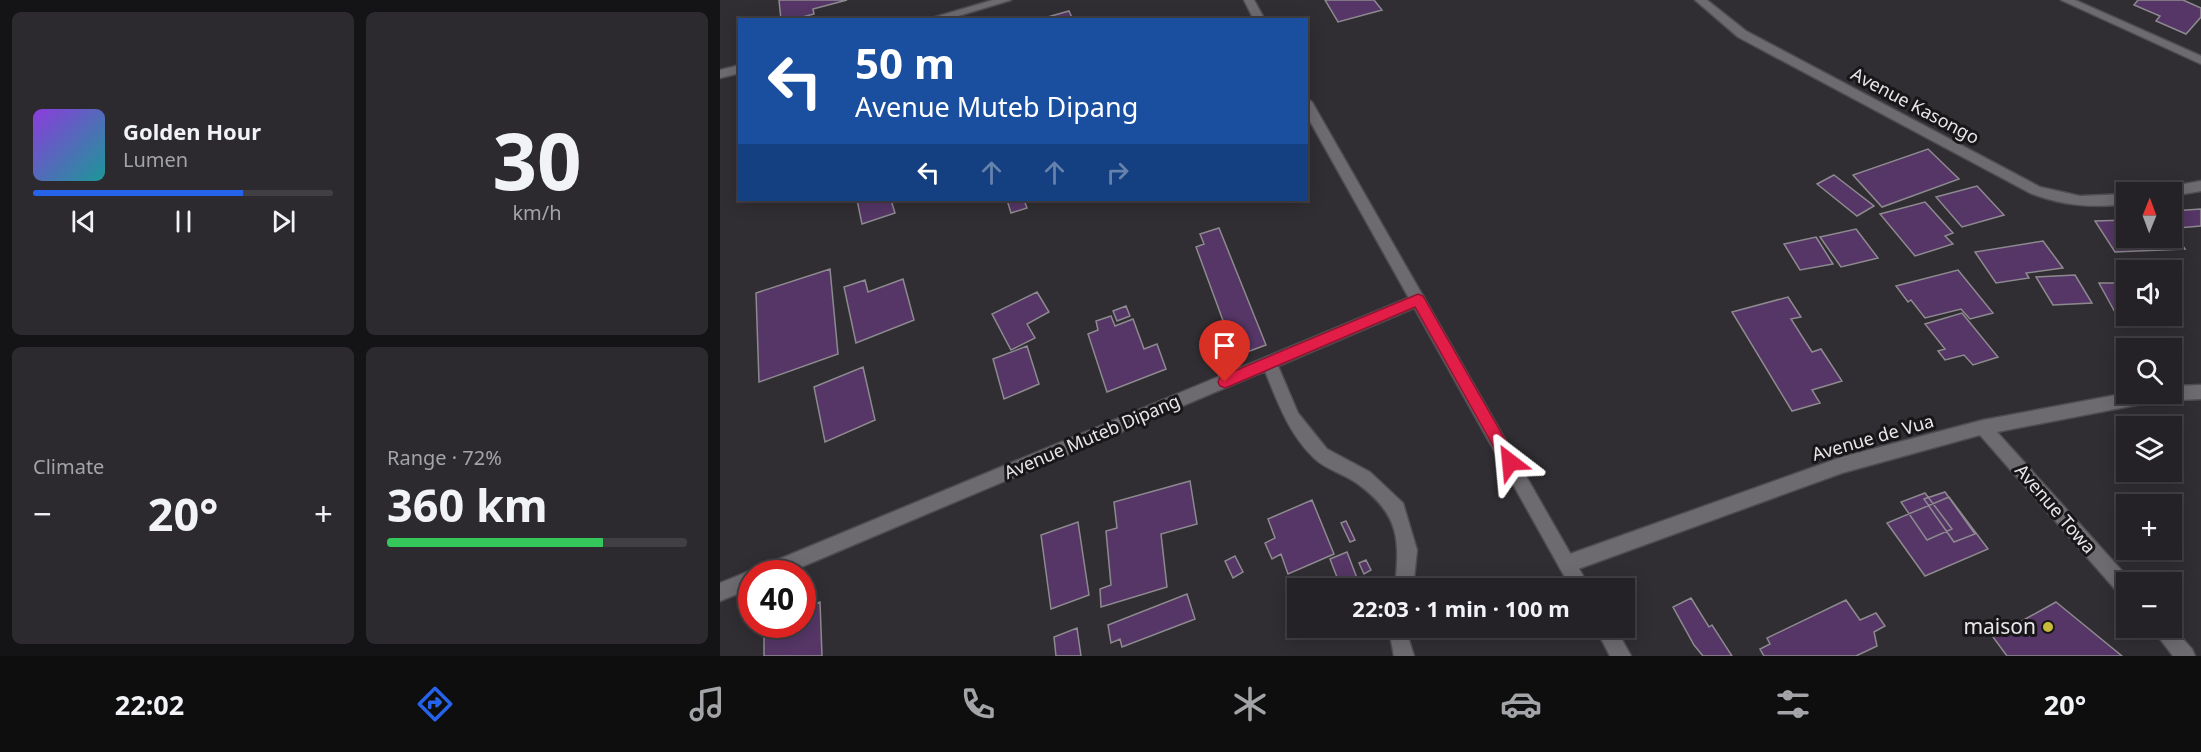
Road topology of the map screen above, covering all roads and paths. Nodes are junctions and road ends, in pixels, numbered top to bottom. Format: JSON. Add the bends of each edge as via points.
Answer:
{"nodes":[{"id":1,"x":1006,"y":0,"type":"edge"},
{"id":2,"x":1249,"y":0,"type":"edge"},
{"id":3,"x":1700,"y":0,"type":"edge"},
{"id":4,"x":2066,"y":0,"type":"edge"},
{"id":5,"x":938,"y":18,"type":"edge"},
{"id":6,"x":1259,"y":18,"type":"edge"},
{"id":7,"x":2201,"y":60,"type":"edge"},
{"id":8,"x":738,"y":70,"type":"edge"},
{"id":9,"x":720,"y":74,"type":"edge"},
{"id":10,"x":1308,"y":106,"type":"edge"},
{"id":11,"x":2201,"y":186,"type":"edge"},
{"id":12,"x":2182,"y":189,"type":"edge"},
{"id":13,"x":2116,"y":200,"type":"edge"},
{"id":14,"x":1418,"y":300,"type":"junction"},
{"id":15,"x":1269,"y":363,"type":"junction"},
{"id":16,"x":2201,"y":392,"type":"edge"},
{"id":17,"x":1983,"y":427,"type":"junction"},
{"id":18,"x":797,"y":560,"type":"edge"},
{"id":19,"x":1567,"y":564,"type":"junction"},
{"id":20,"x":1405,"y":578,"type":"edge"},
{"id":21,"x":1575,"y":578,"type":"edge"},
{"id":22,"x":2116,"y":578,"type":"edge"},
{"id":23,"x":738,"y":585,"type":"edge"},
{"id":24,"x":720,"y":592,"type":"edge"},
{"id":25,"x":1400,"y":638,"type":"edge"},
{"id":26,"x":1610,"y":638,"type":"edge"},
{"id":27,"x":2169,"y":638,"type":"edge"},
{"id":28,"x":1404,"y":656,"type":"edge"},
{"id":29,"x":1621,"y":656,"type":"edge"},
{"id":30,"x":2185,"y":656,"type":"edge"}],
"edges":[{"from":1,"to":5,"type":"street"},
{"from":2,"to":6,"type":"street"},
{"from":3,"to":13,"type":"street","name":"Avenue Kasongo","via":[[1742,34],[2035,190],[2086,203]]},
{"from":4,"to":7,"type":"street"},
{"from":8,"to":9,"type":"street"},
{"from":10,"to":14,"type":"street"},
{"from":11,"to":12,"type":"street"},
{"from":14,"to":15,"type":"street","name":"Avenue Muteb Dipang"},
{"from":14,"to":19,"type":"street"},
{"from":15,"to":18,"type":"street","name":"Avenue Muteb Dipang"},
{"from":15,"to":20,"type":"street","via":[[1292,418],[1321,454],[1364,478],[1396,509],[1408,550]]},
{"from":16,"to":17,"type":"street","name":"Avenue de Vua","via":[[2157,394]]},
{"from":17,"to":19,"type":"street","name":"Avenue de Vua","via":[[1842,465]]},
{"from":17,"to":22,"type":"street","name":"Avenue Towa"},
{"from":19,"to":21,"type":"street"},
{"from":23,"to":24,"type":"street"},
{"from":25,"to":28,"type":"street"},
{"from":26,"to":29,"type":"street"},
{"from":27,"to":30,"type":"street"}]}
